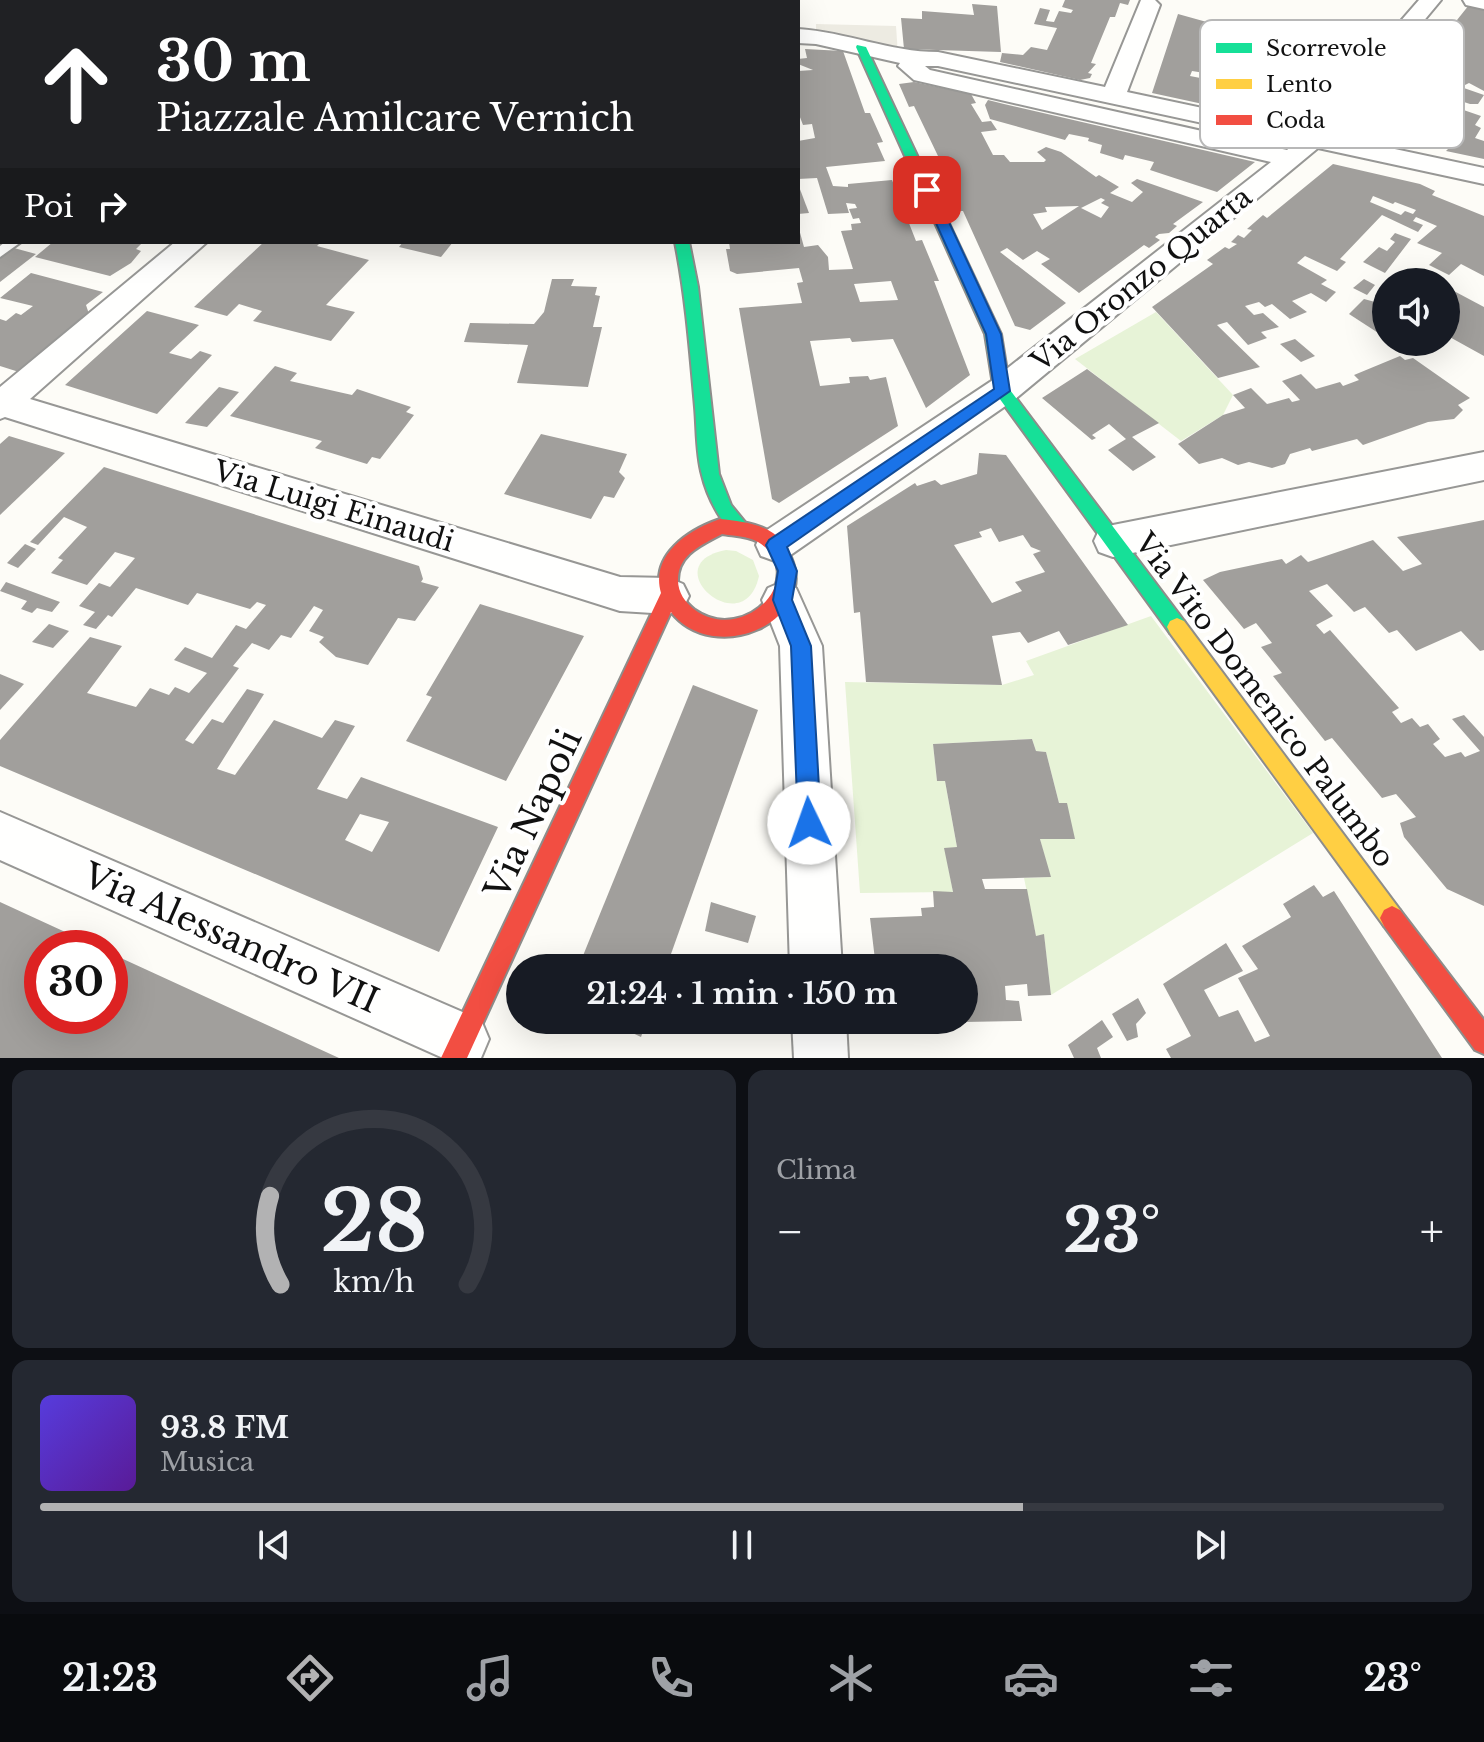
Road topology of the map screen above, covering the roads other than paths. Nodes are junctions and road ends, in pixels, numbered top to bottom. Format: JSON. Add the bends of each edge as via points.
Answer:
{"nodes":[{"id":1,"x":1430,"y":0,"type":"edge"},
{"id":2,"x":1474,"y":0,"type":"edge"},
{"id":3,"x":1484,"y":3,"type":"edge"},
{"id":4,"x":1149,"y":5,"type":"dead end"},
{"id":5,"x":1413,"y":20,"type":"edge"},
{"id":6,"x":800,"y":36,"type":"edge"},
{"id":7,"x":861,"y":47,"type":"junction"},
{"id":8,"x":914,"y":59,"type":"junction"},
{"id":9,"x":1113,"y":97,"type":"junction"},
{"id":10,"x":1200,"y":122,"type":"edge"},
{"id":11,"x":1200,"y":131,"type":"edge"},
{"id":12,"x":1286,"y":148,"type":"edge"},
{"id":13,"x":1291,"y":148,"type":"edge"},
{"id":14,"x":1304,"y":148,"type":"edge"},
{"id":15,"x":1301,"y":151,"type":"junction"},
{"id":16,"x":1484,"y":176,"type":"edge"},
{"id":17,"x":1484,"y":201,"type":"edge"},
{"id":18,"x":191,"y":244,"type":"edge"},
{"id":19,"x":682,"y":244,"type":"edge"},
{"id":20,"x":1002,"y":391,"type":"junction"},
{"id":21,"x":1,"y":404,"type":"edge"},
{"id":22,"x":1484,"y":466,"type":"edge"},
{"id":23,"x":710,"y":474,"type":"junction"},
{"id":24,"x":702,"y":497,"type":"dead end"},
{"id":25,"x":694,"y":520,"type":"dead end"},
{"id":26,"x":740,"y":527,"type":"junction"},
{"id":27,"x":685,"y":541,"type":"junction"},
{"id":28,"x":1113,"y":541,"type":"junction"},
{"id":29,"x":775,"y":545,"type":"junction"},
{"id":30,"x":669,"y":596,"type":"junction"},
{"id":31,"x":782,"y":600,"type":"junction"},
{"id":32,"x":0,"y":836,"type":"edge"},
{"id":33,"x":815,"y":954,"type":"edge"},
{"id":34,"x":1468,"y":995,"type":"edge"},
{"id":35,"x":820,"y":1034,"type":"edge"},
{"id":36,"x":1484,"y":1041,"type":"edge"},
{"id":37,"x":458,"y":1049,"type":"edge"},
{"id":38,"x":821,"y":1058,"type":"edge"}],
"edges":[{"from":1,"to":5,"type":"street","name":"Via Oronzo Quarta"},
{"from":2,"to":3,"type":"street"},
{"from":4,"to":9,"type":"street"},
{"from":6,"to":7,"type":"street"},
{"from":7,"to":8,"type":"street"},
{"from":7,"to":20,"type":"street","via":[[993,334]]},
{"from":8,"to":9,"type":"street","via":[[938,59]]},
{"from":8,"to":11,"type":"street","via":[[910,66],[922,75]]},
{"from":9,"to":10,"type":"street"},
{"from":12,"to":15,"type":"street"},
{"from":13,"to":15,"type":"street"},
{"from":14,"to":15,"type":"street","name":"Via Oronzo Quarta"},
{"from":15,"to":16,"type":"street"},
{"from":15,"to":17,"type":"street"},
{"from":15,"to":20,"type":"street","name":"Via Oronzo Quarta"},
{"from":18,"to":21,"type":"street"},
{"from":19,"to":23,"type":"street"},
{"from":20,"to":28,"type":"street","name":"Via Vito Domenico Palumbo"},
{"from":20,"to":29,"type":"street","name":"Via Oronzo Quarta"},
{"from":21,"to":30,"type":"street","name":"Via Luigi Einaudi","via":[[620,594]]},
{"from":22,"to":28,"type":"street"},
{"from":23,"to":24,"type":"street"},
{"from":23,"to":26,"type":"street","via":[[724,509]]},
{"from":25,"to":27,"type":"street"},
{"from":26,"to":27,"type":"street","via":[[720,526]]},
{"from":26,"to":29,"type":"street"},
{"from":27,"to":30,"type":"street","via":[[668,566]]},
{"from":28,"to":34,"type":"street","name":"Via Vito Domenico Palumbo"},
{"from":29,"to":31,"type":"street","via":[[787,571]]},
{"from":30,"to":31,"type":"street","via":[[694,622],[734,630],[754,625]]},
{"from":30,"to":37,"type":"street","name":"Via Napoli"},
{"from":31,"to":33,"type":"street","via":[[801,646]]},
{"from":32,"to":37,"type":"street","name":"Via Alessandro VII"},
{"from":34,"to":36,"type":"street","name":"Via Vito Domenico Palumbo"},
{"from":35,"to":38,"type":"street"}]}
